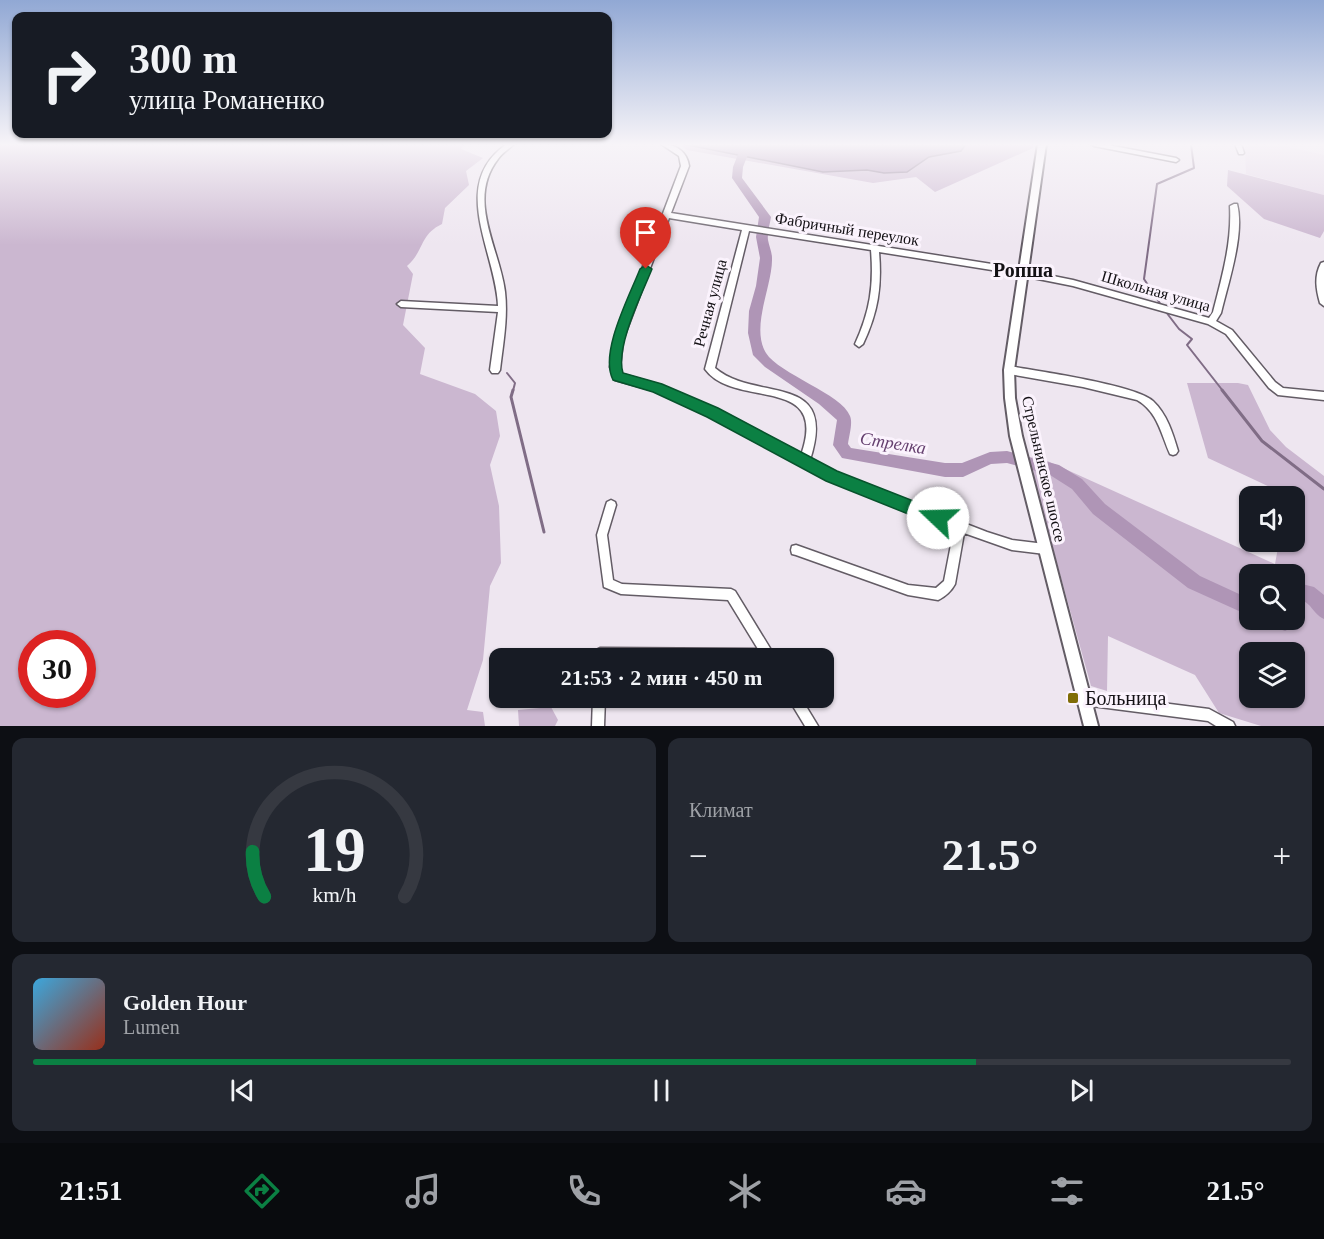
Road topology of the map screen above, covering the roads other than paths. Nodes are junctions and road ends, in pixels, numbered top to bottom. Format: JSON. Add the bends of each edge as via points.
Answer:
{"nodes":[{"id":1,"x":486,"y":178,"type":"edge"},
{"id":2,"x":680,"y":178,"type":"edge"},
{"id":3,"x":1037,"y":178,"type":"edge"},
{"id":4,"x":1234,"y":206,"type":"dead end"},
{"id":5,"x":666,"y":215,"type":"junction"},
{"id":6,"x":749,"y":229,"type":"junction"},
{"id":7,"x":875,"y":249,"type":"junction"},
{"id":8,"x":1324,"y":265,"type":"edge"},
{"id":9,"x":1023,"y":273,"type":"junction"},
{"id":10,"x":1324,"y":303,"type":"edge"},
{"id":11,"x":401,"y":304,"type":"dead end"},
{"id":12,"x":502,"y":309,"type":"junction"},
{"id":13,"x":1211,"y":322,"type":"junction"},
{"id":14,"x":859,"y":344,"type":"dead end"},
{"id":15,"x":495,"y":370,"type":"dead end"},
{"id":16,"x":1010,"y":370,"type":"junction"},
{"id":17,"x":1324,"y":396,"type":"edge"},
{"id":18,"x":1173,"y":451,"type":"dead end"},
{"id":19,"x":804,"y":462,"type":"junction"},
{"id":20,"x":611,"y":505,"type":"dead end"},
{"id":21,"x":960,"y":526,"type":"junction"},
{"id":22,"x":1045,"y":549,"type":"junction"},
{"id":23,"x":796,"y":550,"type":"dead end"},
{"id":24,"x":763,"y":648,"type":"edge"},
{"id":25,"x":1084,"y":699,"type":"junction"},
{"id":26,"x":599,"y":708,"type":"edge"},
{"id":27,"x":800,"y":708,"type":"edge"},
{"id":28,"x":598,"y":726,"type":"edge"},
{"id":29,"x":812,"y":726,"type":"edge"},
{"id":30,"x":1091,"y":726,"type":"edge"},
{"id":31,"x":1229,"y":726,"type":"edge"}],
"edges":[{"from":1,"to":12,"type":"street","via":[[480,210]]},
{"from":2,"to":5,"type":"street"},
{"from":3,"to":9,"type":"main road","name":"Стрельнинское шоссе"},
{"from":4,"to":13,"type":"street","via":[[1233,240],[1217,313]]},
{"from":5,"to":6,"type":"street","name":"Фабричный переулок"},
{"from":5,"to":19,"type":"street","via":[[619,340],[615,367],[618,376],[712,412]]},
{"from":6,"to":7,"type":"street","name":"Фабричный переулок"},
{"from":6,"to":19,"type":"street","name":"Речная улица","via":[[710,369],[726,381],[781,395],[802,406],[812,423]]},
{"from":7,"to":9,"type":"street","name":"Фабричный переулок"},
{"from":7,"to":14,"type":"street","via":[[878,273],[872,317]]},
{"from":8,"to":10,"type":"street","via":[[1320,281]]},
{"from":9,"to":13,"type":"street","name":"Школьная улица"},
{"from":9,"to":16,"type":"main road","name":"Стрельнинское шоссе"},
{"from":11,"to":12,"type":"street"},
{"from":12,"to":15,"type":"street"},
{"from":13,"to":17,"type":"street","name":"Школьная улица","via":[[1229,332],[1281,392]]},
{"from":16,"to":18,"type":"street","via":[[1147,400],[1167,428]]},
{"from":16,"to":22,"type":"main road","name":"Стрельнинское шоссе","via":[[1016,436]]},
{"from":19,"to":21,"type":"street"},
{"from":20,"to":24,"type":"street","via":[[602,535],[608,583],[621,589],[731,595]]},
{"from":21,"to":22,"type":"street","via":[[1012,545]]},
{"from":21,"to":23,"type":"street","via":[[949,584],[938,594],[908,590]]},
{"from":22,"to":25,"type":"main road","name":"Стрельнинское шоссе"},
{"from":25,"to":30,"type":"main road","name":"Стрельнинское шоссе"},
{"from":25,"to":31,"type":"street","via":[[1209,715]]},
{"from":26,"to":28,"type":"street"},
{"from":27,"to":29,"type":"street"}]}
